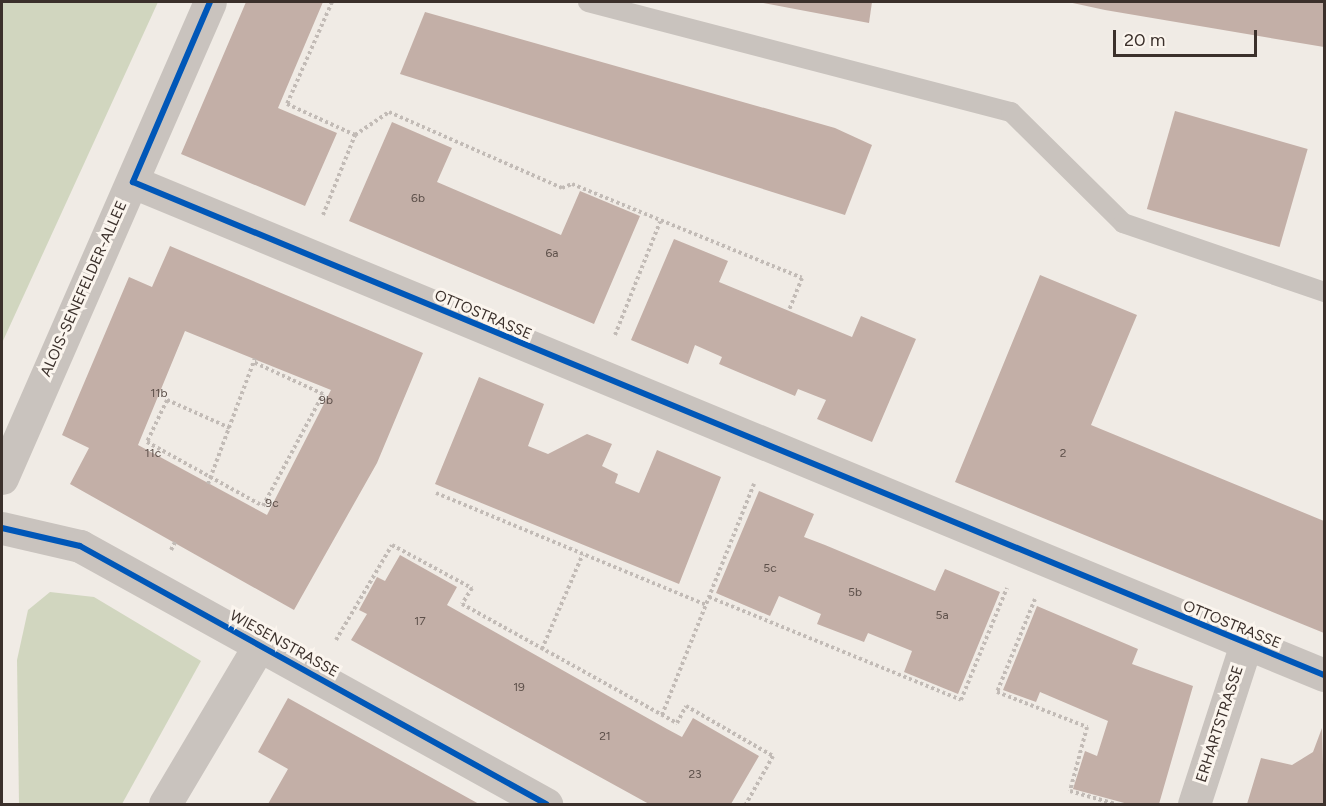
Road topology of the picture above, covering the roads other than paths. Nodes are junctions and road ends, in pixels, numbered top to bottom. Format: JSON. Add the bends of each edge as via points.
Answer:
{"nodes":[{"id":1,"x":210,"y":2,"type":"edge"},
{"id":2,"x":588,"y":2,"type":"edge"},
{"id":3,"x":133,"y":182,"type":"junction"},
{"id":4,"x":1324,"y":292,"type":"edge"},
{"id":5,"x":3,"y":466,"type":"edge"},
{"id":6,"x":2,"y":528,"type":"edge"},
{"id":7,"x":260,"y":644,"type":"junction"},
{"id":8,"x":1246,"y":644,"type":"junction"},
{"id":9,"x":1324,"y":675,"type":"edge"},
{"id":10,"x":165,"y":804,"type":"edge"},
{"id":11,"x":546,"y":804,"type":"edge"},
{"id":12,"x":1194,"y":804,"type":"edge"}],
"edges":[{"from":1,"to":3,"type":"street","name":"ALOIS-SENEFELDER-ALLEE"},
{"from":2,"to":4,"type":"lane","via":[[1011,112],[1123,223]]},
{"from":3,"to":5,"type":"street","name":"ALOIS-SENEFELDER-ALLEE"},
{"from":3,"to":8,"type":"street","name":"OTTOSTRASSE"},
{"from":6,"to":7,"type":"street","name":"WIESENSTRASSE","via":[[80,546]]},
{"from":7,"to":10,"type":"street"},
{"from":7,"to":11,"type":"street","name":"WIESENSTRASSE"},
{"from":8,"to":9,"type":"street","name":"OTTOSTRASSE"},
{"from":8,"to":12,"type":"street","name":"ERHARTSTRASSE"}]}
